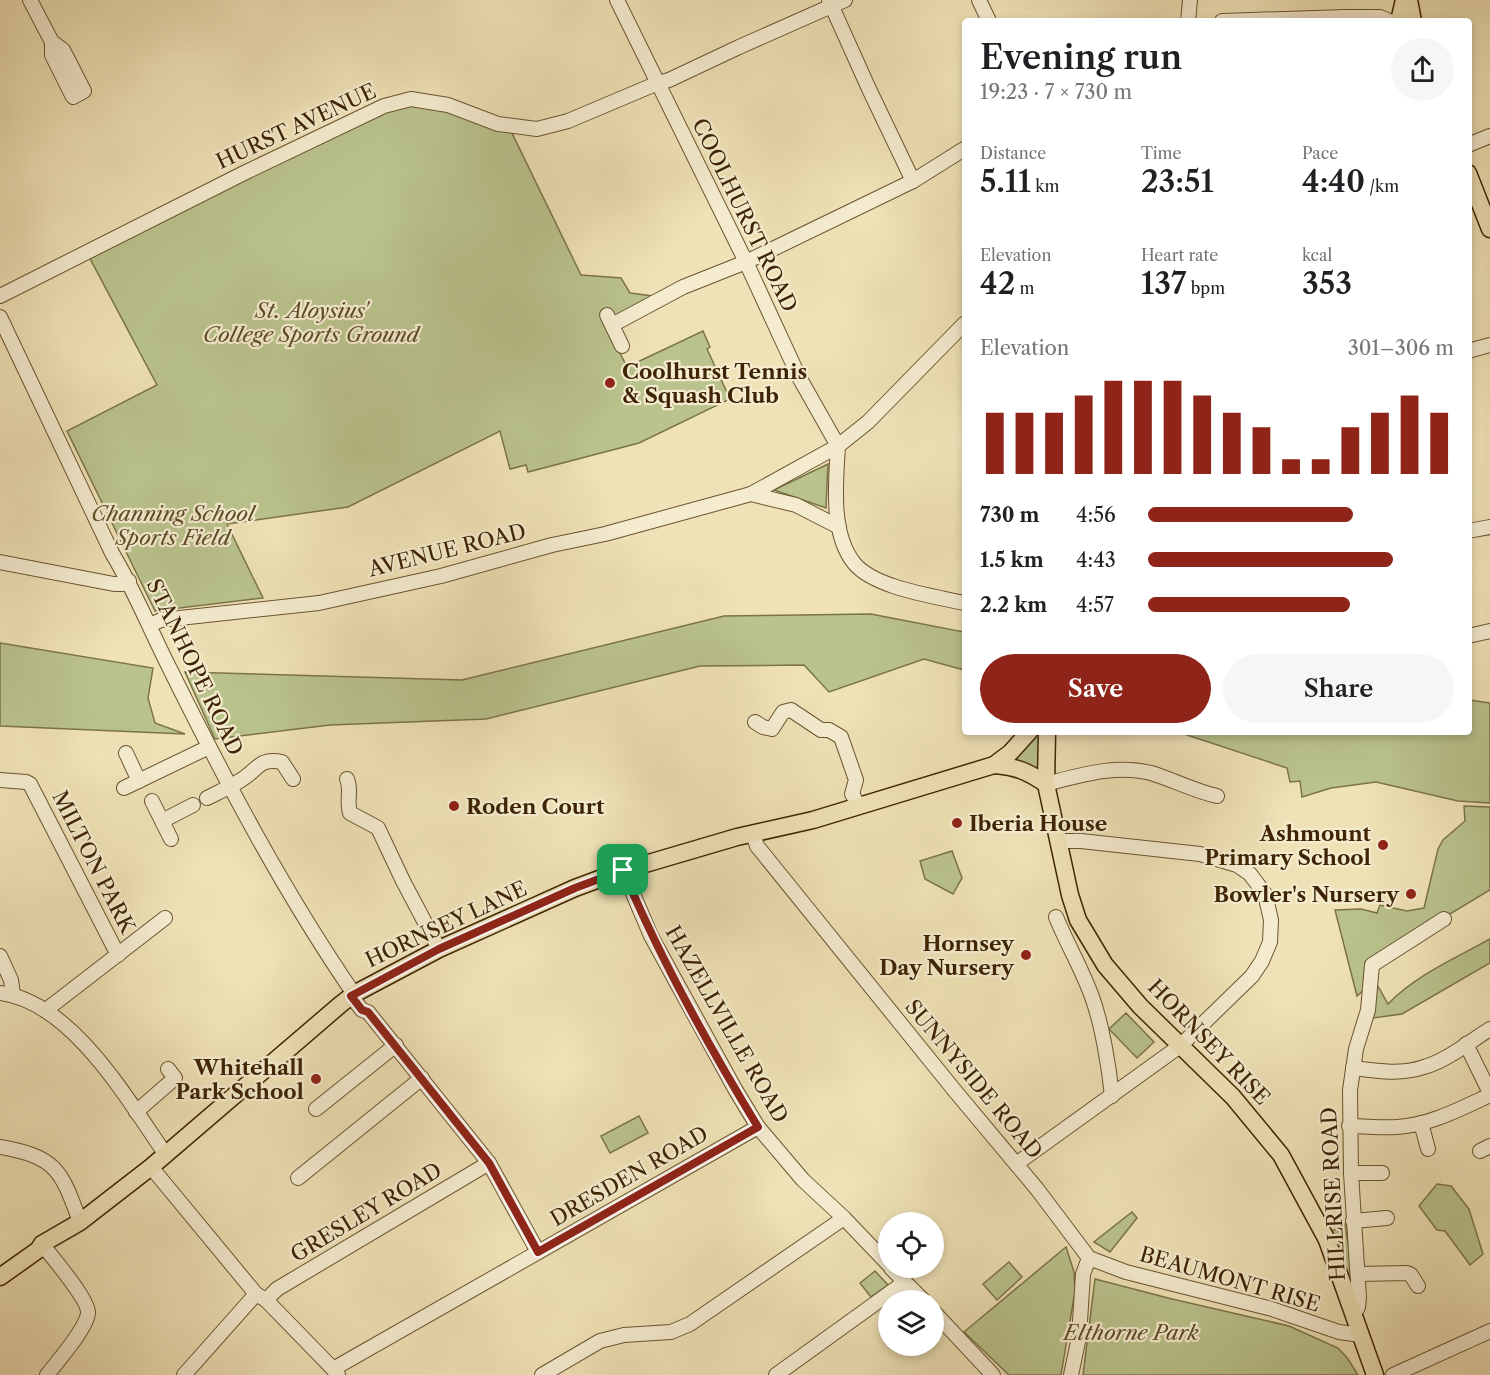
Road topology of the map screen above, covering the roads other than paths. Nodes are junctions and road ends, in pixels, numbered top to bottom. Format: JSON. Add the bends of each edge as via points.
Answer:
{"nodes":[{"id":1,"x":30,"y":0,"type":"edge"},
{"id":2,"x":617,"y":0,"type":"edge"},
{"id":3,"x":979,"y":0,"type":"edge"},
{"id":4,"x":1191,"y":0,"type":"edge"},
{"id":5,"x":1404,"y":0,"type":"edge"},
{"id":6,"x":1409,"y":0,"type":"edge"},
{"id":7,"x":836,"y":2,"type":"edge"},
{"id":8,"x":988,"y":18,"type":"edge"},
{"id":9,"x":1188,"y":18,"type":"edge"},
{"id":10,"x":1296,"y":18,"type":"edge"},
{"id":11,"x":1382,"y":18,"type":"edge"},
{"id":12,"x":1400,"y":18,"type":"edge"},
{"id":13,"x":1412,"y":18,"type":"edge"},
{"id":14,"x":52,"y":42,"type":"dead end"},
{"id":15,"x":658,"y":83,"type":"junction"},
{"id":16,"x":1490,"y":136,"type":"edge"},
{"id":17,"x":1472,"y":143,"type":"edge"},
{"id":18,"x":962,"y":150,"type":"edge"},
{"id":19,"x":913,"y":181,"type":"junction"},
{"id":20,"x":1472,"y":182,"type":"edge"},
{"id":21,"x":1490,"y":229,"type":"edge"},
{"id":22,"x":746,"y":262,"type":"junction"},
{"id":23,"x":0,"y":296,"type":"edge"},
{"id":24,"x":0,"y":317,"type":"edge"},
{"id":25,"x":962,"y":326,"type":"edge"},
{"id":26,"x":1490,"y":345,"type":"edge"},
{"id":27,"x":622,"y":346,"type":"dead end"},
{"id":28,"x":1472,"y":350,"type":"edge"},
{"id":29,"x":838,"y":446,"type":"junction"},
{"id":30,"x":751,"y":494,"type":"junction"},
{"id":31,"x":839,"y":527,"type":"junction"},
{"id":32,"x":1490,"y":527,"type":"edge"},
{"id":33,"x":1472,"y":530,"type":"edge"},
{"id":34,"x":0,"y":562,"type":"edge"},
{"id":35,"x":129,"y":581,"type":"junction"},
{"id":36,"x":962,"y":603,"type":"edge"},
{"id":37,"x":150,"y":625,"type":"junction"},
{"id":38,"x":1490,"y":631,"type":"edge"},
{"id":39,"x":1472,"y":635,"type":"edge"},
{"id":40,"x":754,"y":722,"type":"dead end"},
{"id":41,"x":1047,"y":735,"type":"edge"},
{"id":42,"x":1024,"y":738,"type":"edge"},
{"id":43,"x":209,"y":747,"type":"junction"},
{"id":44,"x":126,"y":753,"type":"dead end"},
{"id":45,"x":994,"y":765,"type":"junction"},
{"id":46,"x":293,"y":779,"type":"dead end"},
{"id":47,"x":347,"y":779,"type":"dead end"},
{"id":48,"x":0,"y":780,"type":"edge"},
{"id":49,"x":139,"y":781,"type":"junction"},
{"id":50,"x":1046,"y":784,"type":"junction"},
{"id":51,"x":231,"y":786,"type":"junction"},
{"id":52,"x":124,"y":789,"type":"dead end"},
{"id":53,"x":1217,"y":796,"type":"dead end"},
{"id":54,"x":207,"y":798,"type":"dead end"},
{"id":55,"x":152,"y":801,"type":"dead end"},
{"id":56,"x":194,"y":805,"type":"dead end"},
{"id":57,"x":859,"y":806,"type":"junction"},
{"id":58,"x":162,"y":821,"type":"junction"},
{"id":59,"x":753,"y":834,"type":"junction"},
{"id":60,"x":171,"y":838,"type":"dead end"},
{"id":61,"x":1058,"y":841,"type":"junction"},
{"id":62,"x":623,"y":870,"type":"junction"},
{"id":63,"x":1056,"y":917,"type":"dead end"},
{"id":64,"x":165,"y":918,"type":"dead end"},
{"id":65,"x":1444,"y":919,"type":"dead end"},
{"id":66,"x":439,"y":949,"type":"junction"},
{"id":67,"x":118,"y":955,"type":"junction"},
{"id":68,"x":0,"y":956,"type":"edge"},
{"id":69,"x":6,"y":994,"type":"edge"},
{"id":70,"x":352,"y":995,"type":"junction"},
{"id":71,"x":46,"y":1010,"type":"junction"},
{"id":72,"x":1490,"y":1029,"type":"edge"},
{"id":73,"x":1466,"y":1044,"type":"junction"},
{"id":74,"x":396,"y":1045,"type":"junction"},
{"id":75,"x":1180,"y":1046,"type":"junction"},
{"id":76,"x":1350,"y":1065,"type":"junction"},
{"id":77,"x":168,"y":1069,"type":"dead end"},
{"id":78,"x":422,"y":1078,"type":"junction"},
{"id":79,"x":1490,"y":1094,"type":"edge"},
{"id":80,"x":1112,"y":1096,"type":"junction"},
{"id":81,"x":316,"y":1109,"type":"dead end"},
{"id":82,"x":136,"y":1112,"type":"junction"},
{"id":83,"x":1421,"y":1123,"type":"junction"},
{"id":84,"x":1349,"y":1126,"type":"junction"},
{"id":85,"x":758,"y":1127,"type":"junction"},
{"id":86,"x":0,"y":1147,"type":"edge"},
{"id":87,"x":1428,"y":1149,"type":"dead end"},
{"id":88,"x":166,"y":1155,"type":"junction"},
{"id":89,"x":489,"y":1163,"type":"junction"},
{"id":90,"x":1016,"y":1164,"type":"junction"},
{"id":91,"x":151,"y":1167,"type":"junction"},
{"id":92,"x":1351,"y":1173,"type":"junction"},
{"id":93,"x":1382,"y":1173,"type":"dead end"},
{"id":94,"x":298,"y":1178,"type":"dead end"},
{"id":95,"x":844,"y":1218,"type":"junction"},
{"id":96,"x":1387,"y":1218,"type":"dead end"},
{"id":97,"x":1353,"y":1221,"type":"junction"},
{"id":98,"x":80,"y":1222,"type":"junction"},
{"id":99,"x":42,"y":1244,"type":"junction"},
{"id":100,"x":538,"y":1252,"type":"junction"},
{"id":101,"x":878,"y":1254,"type":"edge"},
{"id":102,"x":1089,"y":1258,"type":"junction"},
{"id":103,"x":1359,"y":1274,"type":"junction"},
{"id":104,"x":0,"y":1277,"type":"edge"},
{"id":105,"x":901,"y":1278,"type":"edge"},
{"id":106,"x":905,"y":1282,"type":"junction"},
{"id":107,"x":1418,"y":1286,"type":"dead end"},
{"id":108,"x":913,"y":1290,"type":"edge"},
{"id":109,"x":261,"y":1297,"type":"junction"},
{"id":110,"x":1353,"y":1316,"type":"junction"},
{"id":111,"x":944,"y":1323,"type":"edge"},
{"id":112,"x":1490,"y":1332,"type":"edge"},
{"id":113,"x":1361,"y":1335,"type":"junction"},
{"id":114,"x":336,"y":1372,"type":"edge"},
{"id":115,"x":545,"y":1374,"type":"edge"},
{"id":116,"x":47,"y":1375,"type":"edge"},
{"id":117,"x":184,"y":1375,"type":"edge"},
{"id":118,"x":776,"y":1375,"type":"edge"},
{"id":119,"x":993,"y":1375,"type":"edge"},
{"id":120,"x":1071,"y":1375,"type":"edge"},
{"id":121,"x":1375,"y":1375,"type":"edge"},
{"id":122,"x":1394,"y":1375,"type":"edge"}],
"edges":[{"from":1,"to":14,"type":"street"},
{"from":2,"to":15,"type":"street","name":"COOLHURST ROAD"},
{"from":3,"to":8,"type":"street"},
{"from":4,"to":9,"type":"street"},
{"from":5,"to":12,"type":"main road"},
{"from":6,"to":13,"type":"main road"},
{"from":7,"to":15,"type":"street","name":"HURST AVENUE"},
{"from":7,"to":19,"type":"street","via":[[869,89]]},
{"from":10,"to":11,"type":"street"},
{"from":15,"to":22,"type":"street","name":"COOLHURST ROAD"},
{"from":15,"to":23,"type":"street","name":"HURST AVENUE","via":[[568,121],[537,129],[498,124],[448,105],[420,100],[384,106]]},
{"from":16,"to":17,"type":"street"},
{"from":18,"to":19,"type":"street"},
{"from":19,"to":22,"type":"street"},
{"from":20,"to":21,"type":"main road"},
{"from":22,"to":27,"type":"street","via":[[609,320]]},
{"from":22,"to":29,"type":"street","name":"COOLHURST ROAD","via":[[799,377]]},
{"from":24,"to":35,"type":"street","name":"STANHOPE ROAD"},
{"from":25,"to":29,"type":"street","name":"AVENUE ROAD","via":[[868,422]]},
{"from":26,"to":28,"type":"street"},
{"from":29,"to":30,"type":"street","name":"AVENUE ROAD"},
{"from":29,"to":31,"type":"street","via":[[835,490]]},
{"from":30,"to":31,"type":"street","name":"AVENUE ROAD","via":[[796,505]]},
{"from":30,"to":37,"type":"street","name":"AVENUE ROAD","via":[[441,576],[319,603],[161,620]]},
{"from":31,"to":36,"type":"street","via":[[854,563],[869,575],[886,584]]},
{"from":32,"to":33,"type":"street"},
{"from":34,"to":35,"type":"street","via":[[114,584]]},
{"from":35,"to":37,"type":"street","name":"STANHOPE ROAD"},
{"from":37,"to":43,"type":"street","name":"STANHOPE ROAD"},
{"from":38,"to":39,"type":"street"},
{"from":40,"to":57,"type":"street","via":[[772,729],[783,712],[791,710],[821,730],[842,737],[856,780],[852,794]]},
{"from":41,"to":50,"type":"main road","name":"HORNSEY RISE"},
{"from":42,"to":45,"type":"main road","name":"HORNSEY LANE"},
{"from":43,"to":49,"type":"street"},
{"from":43,"to":51,"type":"street","name":"STANHOPE ROAD"},
{"from":44,"to":49,"type":"street"},
{"from":45,"to":50,"type":"main road","name":"HORNSEY LANE","via":[[1014,767]]},
{"from":45,"to":57,"type":"main road","name":"HORNSEY LANE"},
{"from":46,"to":51,"type":"street","via":[[282,762],[273,760],[260,763]]},
{"from":47,"to":66,"type":"street","via":[[350,813],[378,828]]},
{"from":48,"to":67,"type":"street","name":"MILTON PARK","via":[[30,784]]},
{"from":49,"to":52,"type":"street"},
{"from":50,"to":53,"type":"street","via":[[1096,771],[1130,770],[1148,772]]},
{"from":50,"to":61,"type":"main road","name":"HORNSEY RISE"},
{"from":51,"to":54,"type":"street"},
{"from":51,"to":70,"type":"street","name":"STANHOPE ROAD","via":[[275,868]]},
{"from":55,"to":58,"type":"street"},
{"from":56,"to":58,"type":"street"},
{"from":57,"to":59,"type":"main road","name":"HORNSEY LANE"},
{"from":58,"to":60,"type":"street"},
{"from":59,"to":62,"type":"main road","name":"HORNSEY LANE"},
{"from":59,"to":90,"type":"street","name":"SUNNYSIDE ROAD","via":[[757,846]]},
{"from":61,"to":75,"type":"main road","name":"HORNSEY RISE","via":[[1078,920],[1105,965]]},
{"from":61,"to":75,"type":"street","via":[[1200,854],[1237,865],[1250,874],[1265,894],[1271,920],[1270,942],[1262,961],[1252,976]]},
{"from":62,"to":66,"type":"main road","name":"HORNSEY LANE"},
{"from":62,"to":85,"type":"street","name":"HAZELLVILLE ROAD","via":[[651,936]]},
{"from":63,"to":80,"type":"street","via":[[1093,999]]},
{"from":64,"to":67,"type":"street"},
{"from":65,"to":76,"type":"street","name":"HILLRISE ROAD","via":[[1372,965],[1368,1010]]},
{"from":66,"to":70,"type":"main road","name":"HORNSEY LANE"},
{"from":67,"to":71,"type":"street"},
{"from":68,"to":69,"type":"street","via":[[10,980]]},
{"from":69,"to":71,"type":"street"},
{"from":70,"to":74,"type":"street","name":"STANHOPE ROAD"},
{"from":70,"to":88,"type":"main road","name":"HORNSEY LANE"},
{"from":71,"to":82,"type":"street","via":[[87,1046]]},
{"from":72,"to":73,"type":"street"},
{"from":73,"to":76,"type":"street","via":[[1437,1062],[1414,1070],[1387,1072]]},
{"from":73,"to":79,"type":"street"},
{"from":74,"to":78,"type":"street","name":"STANHOPE ROAD"},
{"from":74,"to":81,"type":"street"},
{"from":75,"to":80,"type":"street"},
{"from":75,"to":110,"type":"main road","name":"HORNSEY RISE","via":[[1233,1097],[1281,1155],[1327,1240]]},
{"from":76,"to":84,"type":"street","name":"HILLRISE ROAD"},
{"from":77,"to":82,"type":"street","via":[[175,1078]]},
{"from":78,"to":89,"type":"street","name":"STANHOPE ROAD"},
{"from":78,"to":94,"type":"street"},
{"from":79,"to":83,"type":"street"},
{"from":80,"to":90,"type":"street"},
{"from":82,"to":88,"type":"street"},
{"from":83,"to":84,"type":"street"},
{"from":83,"to":87,"type":"street"},
{"from":84,"to":92,"type":"street","name":"HILLRISE ROAD"},
{"from":85,"to":95,"type":"street","name":"HAZELLVILLE ROAD","via":[[803,1180]]},
{"from":85,"to":100,"type":"street","name":"DRESDEN ROAD"},
{"from":86,"to":98,"type":"street","via":[[29,1152],[56,1169]]},
{"from":88,"to":91,"type":"main road","name":"HORNSEY LANE"},
{"from":89,"to":100,"type":"street","name":"STANHOPE ROAD"},
{"from":89,"to":109,"type":"street","name":"GRESLEY ROAD"},
{"from":90,"to":102,"type":"street","name":"SUNNYSIDE ROAD"},
{"from":91,"to":98,"type":"main road","name":"HORNSEY LANE"},
{"from":91,"to":109,"type":"street"},
{"from":92,"to":93,"type":"street"},
{"from":92,"to":97,"type":"street","name":"HILLRISE ROAD"},
{"from":95,"to":101,"type":"street","name":"HAZELLVILLE ROAD"},
{"from":95,"to":115,"type":"street","via":[[690,1324],[671,1332],[600,1341]]},
{"from":96,"to":97,"type":"street"},
{"from":97,"to":103,"type":"street","name":"HILLRISE ROAD"},
{"from":98,"to":99,"type":"main road","name":"HORNSEY LANE"},
{"from":99,"to":104,"type":"main road","name":"HORNSEY LANE"},
{"from":99,"to":116,"type":"street","via":[[83,1298],[88,1312],[84,1325]]},
{"from":100,"to":114,"type":"street","name":"DRESDEN ROAD"},
{"from":102,"to":113,"type":"street","name":"BEAUMONT RISE","via":[[1126,1272]]},
{"from":102,"to":120,"type":"street","via":[[1083,1274]]},
{"from":103,"to":107,"type":"street","via":[[1407,1273]]},
{"from":103,"to":110,"type":"street","name":"HILLRISE ROAD","via":[[1358,1306]]},
{"from":105,"to":106,"type":"street"},
{"from":106,"to":108,"type":"street"},
{"from":106,"to":118,"type":"street"},
{"from":109,"to":114,"type":"street"},
{"from":109,"to":117,"type":"street","name":"GRESLEY ROAD"},
{"from":110,"to":113,"type":"main road","name":"HORNSEY RISE"},
{"from":111,"to":119,"type":"street"},
{"from":112,"to":122,"type":"street"},
{"from":113,"to":121,"type":"main road","name":"HORNSEY RISE"}]}
